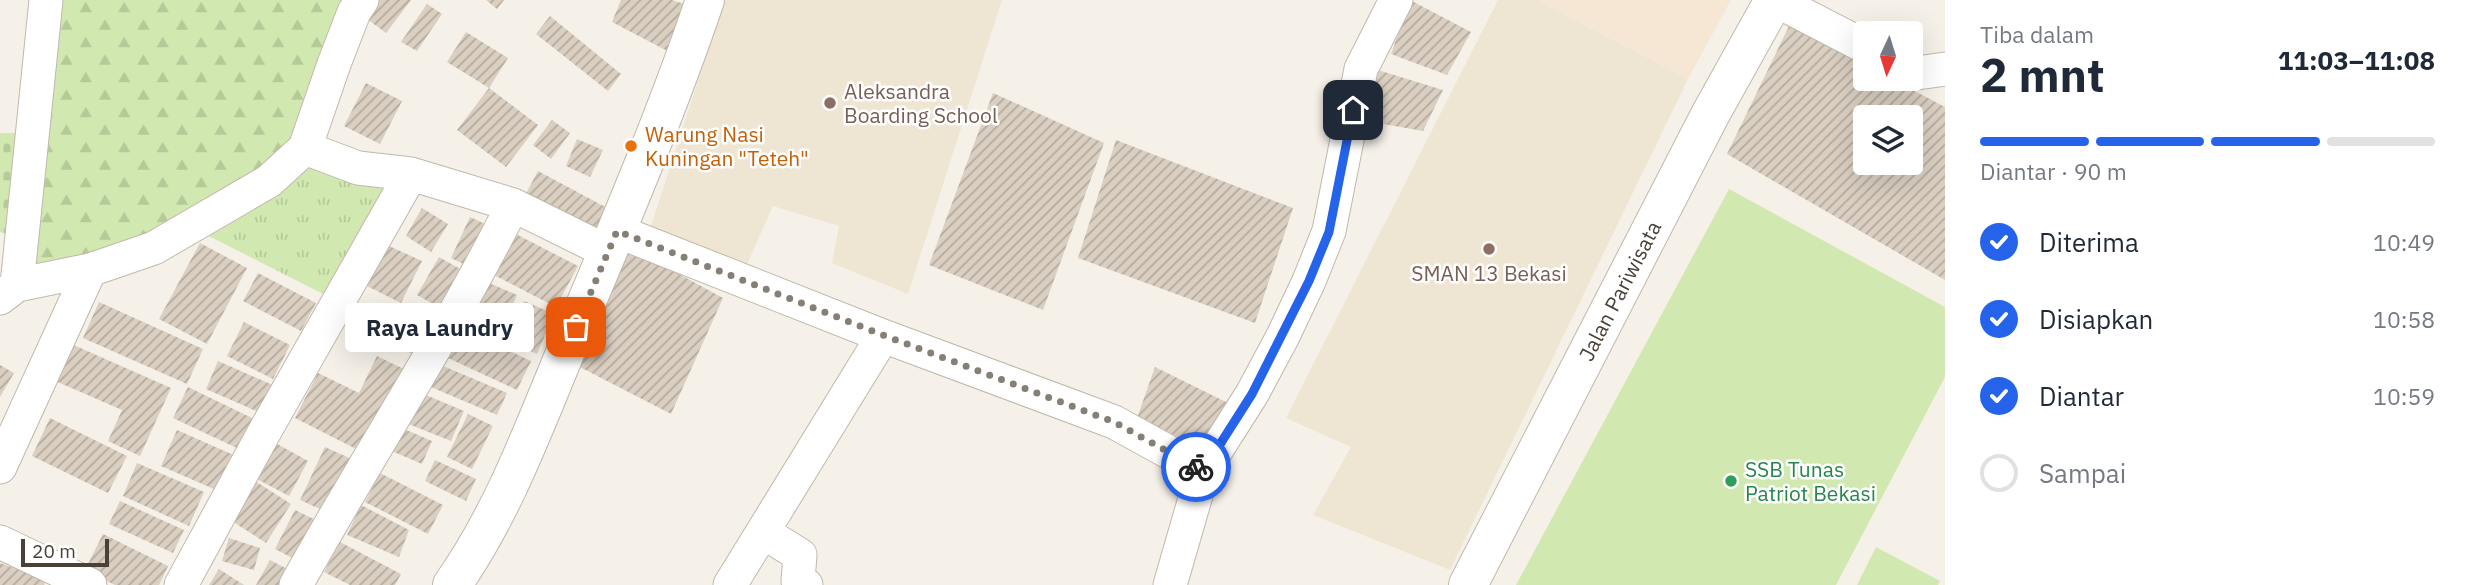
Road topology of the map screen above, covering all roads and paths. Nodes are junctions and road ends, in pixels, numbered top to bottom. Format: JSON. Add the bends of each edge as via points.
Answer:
{"nodes":[{"id":1,"x":46,"y":0,"type":"edge"},
{"id":2,"x":362,"y":0,"type":"edge"},
{"id":3,"x":705,"y":0,"type":"edge"},
{"id":4,"x":1396,"y":0,"type":"edge"},
{"id":5,"x":1775,"y":0,"type":"edge"},
{"id":6,"x":1853,"y":40,"type":"edge"},
{"id":7,"x":1945,"y":69,"type":"edge"},
{"id":8,"x":1923,"y":73,"type":"edge"},
{"id":9,"x":305,"y":148,"type":"junction"},
{"id":10,"x":411,"y":174,"type":"junction"},
{"id":11,"x":513,"y":205,"type":"junction"},
{"id":12,"x":613,"y":241,"type":"junction"},
{"id":13,"x":90,"y":270,"type":"junction"},
{"id":14,"x":9,"y":291,"type":"edge"},
{"id":15,"x":883,"y":335,"type":"junction"},
{"id":16,"x":0,"y":467,"type":"edge"},
{"id":17,"x":1203,"y":471,"type":"junction"},
{"id":18,"x":763,"y":531,"type":"junction"},
{"id":19,"x":0,"y":542,"type":"edge"},
{"id":20,"x":90,"y":585,"type":"edge"},
{"id":21,"x":181,"y":585,"type":"edge"},
{"id":22,"x":296,"y":585,"type":"edge"},
{"id":23,"x":452,"y":585,"type":"edge"},
{"id":24,"x":730,"y":585,"type":"edge"},
{"id":25,"x":806,"y":585,"type":"edge"},
{"id":26,"x":1170,"y":585,"type":"edge"},
{"id":27,"x":1468,"y":585,"type":"edge"}],
"edges":[{"from":1,"to":14,"type":"street"},
{"from":2,"to":9,"type":"street"},
{"from":3,"to":12,"type":"street"},
{"from":4,"to":17,"type":"street","via":[[1361,69],[1329,232],[1309,281],[1252,394]]},
{"from":5,"to":6,"type":"street"},
{"from":5,"to":27,"type":"street","name":"Jalan Pariwisata","via":[[1710,115]]},
{"from":7,"to":8,"type":"street"},
{"from":9,"to":10,"type":"street","via":[[358,168]]},
{"from":9,"to":13,"type":"street","via":[[269,181],[222,210],[154,248]]},
{"from":10,"to":11,"type":"street"},
{"from":10,"to":21,"type":"street"},
{"from":11,"to":12,"type":"street"},
{"from":11,"to":22,"type":"street","via":[[459,308]]},
{"from":12,"to":15,"type":"street"},
{"from":12,"to":23,"type":"street","via":[[499,505]]},
{"from":13,"to":14,"type":"street"},
{"from":13,"to":16,"type":"street"},
{"from":15,"to":17,"type":"street","via":[[1114,422]]},
{"from":15,"to":18,"type":"street"},
{"from":17,"to":26,"type":"street"},
{"from":18,"to":24,"type":"street"},
{"from":18,"to":25,"type":"street","via":[[800,555],[798,581]]},
{"from":19,"to":20,"type":"street"}]}
